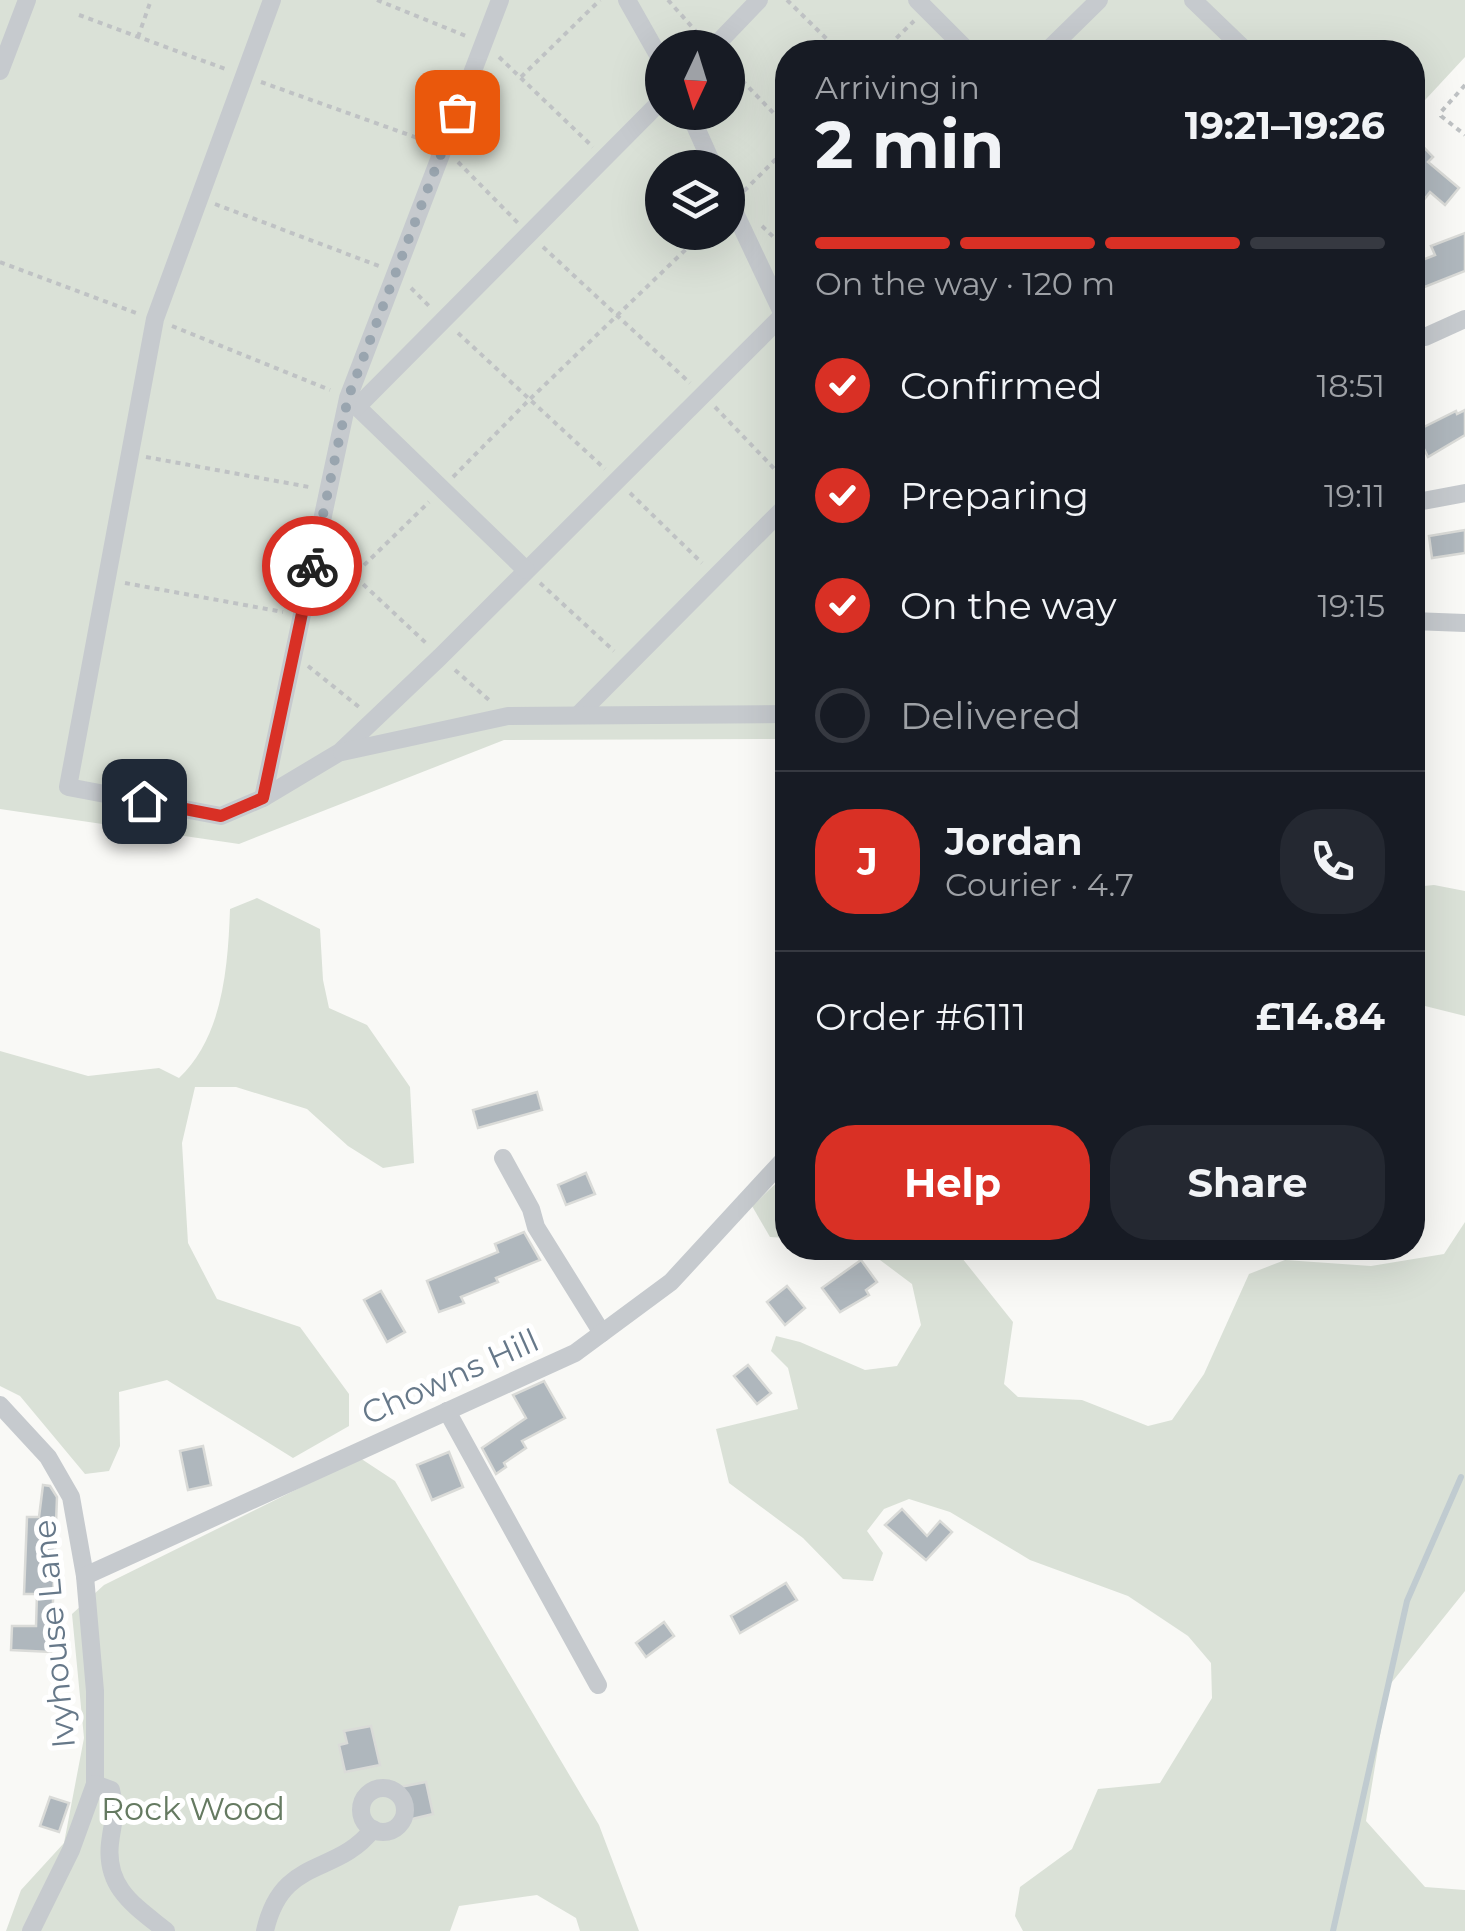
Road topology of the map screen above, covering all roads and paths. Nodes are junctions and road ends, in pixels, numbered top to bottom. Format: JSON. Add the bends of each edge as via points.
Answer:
{"nodes":[{"id":1,"x":27,"y":0,"type":"edge"},
{"id":2,"x":151,"y":0,"type":"edge"},
{"id":3,"x":272,"y":0,"type":"edge"},
{"id":4,"x":377,"y":0,"type":"edge"},
{"id":5,"x":500,"y":0,"type":"edge"},
{"id":6,"x":600,"y":0,"type":"edge"},
{"id":7,"x":626,"y":0,"type":"edge"},
{"id":8,"x":668,"y":0,"type":"edge"},
{"id":9,"x":758,"y":0,"type":"edge"},
{"id":10,"x":786,"y":0,"type":"edge"},
{"id":11,"x":1098,"y":0,"type":"edge"},
{"id":12,"x":1193,"y":0,"type":"edge"},
{"id":13,"x":922,"y":4,"type":"edge"},
{"id":14,"x":79,"y":15,"type":"dead end"},
{"id":15,"x":695,"y":30,"type":"edge"},
{"id":16,"x":729,"y":30,"type":"edge"},
{"id":17,"x":645,"y":33,"type":"edge"},
{"id":18,"x":138,"y":36,"type":"junction"},
{"id":19,"x":828,"y":40,"type":"edge"},
{"id":20,"x":892,"y":40,"type":"edge"},
{"id":21,"x":956,"y":40,"type":"edge"},
{"id":22,"x":1058,"y":40,"type":"edge"},
{"id":23,"x":1231,"y":40,"type":"edge"},
{"id":24,"x":484,"y":43,"type":"junction"},
{"id":25,"x":0,"y":71,"type":"edge"},
{"id":26,"x":246,"y":76,"type":"junction"},
{"id":27,"x":521,"y":77,"type":"junction"},
{"id":28,"x":745,"y":84,"type":"edge"},
{"id":29,"x":1465,"y":85,"type":"edge"},
{"id":30,"x":775,"y":115,"type":"edge"},
{"id":31,"x":645,"y":117,"type":"edge"},
{"id":32,"x":1465,"y":135,"type":"edge"},
{"id":33,"x":444,"y":148,"type":"junction"},
{"id":34,"x":604,"y":158,"type":"junction"},
{"id":35,"x":775,"y":159,"type":"edge"},
{"id":36,"x":745,"y":187,"type":"edge"},
{"id":37,"x":199,"y":198,"type":"junction"},
{"id":38,"x":528,"y":233,"type":"junction"},
{"id":39,"x":745,"y":234,"type":"edge"},
{"id":40,"x":686,"y":250,"type":"edge"},
{"id":41,"x":0,"y":262,"type":"edge"},
{"id":42,"x":396,"y":272,"type":"junction"},
{"id":43,"x":775,"y":294,"type":"edge"},
{"id":44,"x":618,"y":318,"type":"junction"},
{"id":45,"x":1465,"y":318,"type":"edge"},
{"id":46,"x":155,"y":319,"type":"junction"},
{"id":47,"x":442,"y":319,"type":"junction"},
{"id":48,"x":775,"y":326,"type":"edge"},
{"id":49,"x":1425,"y":337,"type":"dead end"},
{"id":50,"x":702,"y":394,"type":"junction"},
{"id":51,"x":529,"y":400,"type":"junction"},
{"id":52,"x":352,"y":402,"type":"junction"},
{"id":53,"x":129,"y":453,"type":"junction"},
{"id":54,"x":775,"y":470,"type":"edge"},
{"id":55,"x":618,"y":481,"type":"junction"},
{"id":56,"x":442,"y":489,"type":"junction"},
{"id":57,"x":328,"y":490,"type":"junction"},
{"id":58,"x":1465,"y":494,"type":"edge"},
{"id":59,"x":1425,"y":502,"type":"edge"},
{"id":60,"x":775,"y":517,"type":"edge"},
{"id":61,"x":317,"y":543,"type":"junction"},
{"id":62,"x":526,"y":570,"type":"junction"},
{"id":63,"x":357,"y":576,"type":"junction"},
{"id":64,"x":716,"y":577,"type":"junction"},
{"id":65,"x":106,"y":580,"type":"junction"},
{"id":66,"x":300,"y":621,"type":"junction"},
{"id":67,"x":1425,"y":621,"type":"edge"},
{"id":68,"x":1465,"y":623,"type":"edge"},
{"id":69,"x":294,"y":654,"type":"junction"},
{"id":70,"x":440,"y":657,"type":"junction"},
{"id":71,"x":628,"y":665,"type":"junction"},
{"id":72,"x":579,"y":714,"type":"junction"},
{"id":73,"x":775,"y":714,"type":"edge"},
{"id":74,"x":508,"y":716,"type":"junction"},
{"id":75,"x":374,"y":720,"type":"junction"},
{"id":76,"x":340,"y":752,"type":"junction"},
{"id":77,"x":263,"y":798,"type":"junction"},
{"id":78,"x":504,"y":1158,"type":"dead end"},
{"id":79,"x":775,"y":1170,"type":"edge"},
{"id":80,"x":602,"y":1333,"type":"junction"},
{"id":81,"x":0,"y":1404,"type":"edge"},
{"id":82,"x":447,"y":1411,"type":"junction"},
{"id":83,"x":84,"y":1576,"type":"junction"},
{"id":84,"x":598,"y":1685,"type":"dead end"},
{"id":85,"x":94,"y":1784,"type":"junction"},
{"id":86,"x":373,"y":1829,"type":"dead end"},
{"id":87,"x":30,"y":1931,"type":"edge"},
{"id":88,"x":166,"y":1931,"type":"edge"},
{"id":89,"x":264,"y":1931,"type":"edge"}],
"edges":[{"from":1,"to":25,"type":"street"},
{"from":2,"to":18,"type":"path"},
{"from":3,"to":26,"type":"street"},
{"from":4,"to":24,"type":"path"},
{"from":5,"to":24,"type":"street"},
{"from":6,"to":27,"type":"path"},
{"from":7,"to":17,"type":"street"},
{"from":8,"to":15,"type":"path"},
{"from":9,"to":16,"type":"street"},
{"from":10,"to":19,"type":"path"},
{"from":11,"to":22,"type":"street"},
{"from":12,"to":23,"type":"street"},
{"from":13,"to":20,"type":"path"},
{"from":13,"to":21,"type":"street"},
{"from":14,"to":18,"type":"path"},
{"from":18,"to":26,"type":"path"},
{"from":24,"to":27,"type":"path"},
{"from":24,"to":33,"type":"street"},
{"from":26,"to":33,"type":"path"},
{"from":26,"to":37,"type":"street"},
{"from":27,"to":34,"type":"path"},
{"from":28,"to":30,"type":"path"},
{"from":29,"to":32,"type":"path","via":[[1441,116]]},
{"from":31,"to":34,"type":"street"},
{"from":33,"to":38,"type":"path"},
{"from":33,"to":42,"type":"street"},
{"from":34,"to":38,"type":"street"},
{"from":35,"to":36,"type":"path"},
{"from":37,"to":42,"type":"path"},
{"from":37,"to":46,"type":"street"},
{"from":38,"to":44,"type":"path"},
{"from":38,"to":47,"type":"street"},
{"from":39,"to":43,"type":"street"},
{"from":40,"to":44,"type":"path"},
{"from":41,"to":46,"type":"path"},
{"from":42,"to":47,"type":"path"},
{"from":42,"to":52,"type":"street"},
{"from":44,"to":50,"type":"path"},
{"from":44,"to":51,"type":"path"},
{"from":45,"to":49,"type":"street"},
{"from":46,"to":52,"type":"path"},
{"from":46,"to":53,"type":"street"},
{"from":47,"to":51,"type":"path"},
{"from":47,"to":52,"type":"street"},
{"from":48,"to":50,"type":"street"},
{"from":50,"to":54,"type":"path"},
{"from":50,"to":55,"type":"street"},
{"from":51,"to":55,"type":"path"},
{"from":51,"to":56,"type":"path"},
{"from":52,"to":56,"type":"street"},
{"from":52,"to":57,"type":"street"},
{"from":53,"to":57,"type":"path"},
{"from":53,"to":65,"type":"street"},
{"from":55,"to":62,"type":"street"},
{"from":55,"to":64,"type":"path"},
{"from":56,"to":62,"type":"street"},
{"from":56,"to":63,"type":"path"},
{"from":57,"to":61,"type":"street"},
{"from":58,"to":59,"type":"street"},
{"from":60,"to":64,"type":"street"},
{"from":61,"to":63,"type":"path"},
{"from":61,"to":66,"type":"street"},
{"from":62,"to":70,"type":"street"},
{"from":62,"to":71,"type":"path"},
{"from":63,"to":66,"type":"path"},
{"from":63,"to":70,"type":"path"},
{"from":64,"to":71,"type":"street"},
{"from":65,"to":66,"type":"path"},
{"from":65,"to":77,"type":"street","via":[[68,787],[221,816]]},
{"from":66,"to":69,"type":"street"},
{"from":67,"to":68,"type":"street"},
{"from":69,"to":75,"type":"path"},
{"from":69,"to":77,"type":"street"},
{"from":70,"to":74,"type":"path"},
{"from":70,"to":75,"type":"street"},
{"from":71,"to":72,"type":"street"},
{"from":72,"to":73,"type":"street"},
{"from":72,"to":74,"type":"street"},
{"from":74,"to":76,"type":"street"},
{"from":75,"to":76,"type":"street"},
{"from":76,"to":77,"type":"street"},
{"from":78,"to":80,"type":"street","via":[[536,1227]]},
{"from":79,"to":80,"type":"street","name":"Chowns Hill","via":[[671,1282]]},
{"from":80,"to":82,"type":"street","name":"Chowns Hill","via":[[575,1354]]},
{"from":81,"to":83,"type":"street","name":"Ivyhouse Lane","via":[[48,1457],[72,1497]]},
{"from":82,"to":83,"type":"street","name":"Chowns Hill"},
{"from":82,"to":84,"type":"street"},
{"from":83,"to":85,"type":"street","name":"Ivyhouse Lane","via":[[95,1691]]},
{"from":85,"to":87,"type":"street","name":"Ivyhouse Lane"},
{"from":85,"to":88,"type":"street","via":[[110,1790],[117,1816],[111,1874],[126,1898]]},
{"from":86,"to":89,"type":"street","via":[[362,1842],[292,1880],[274,1902]]}]}
